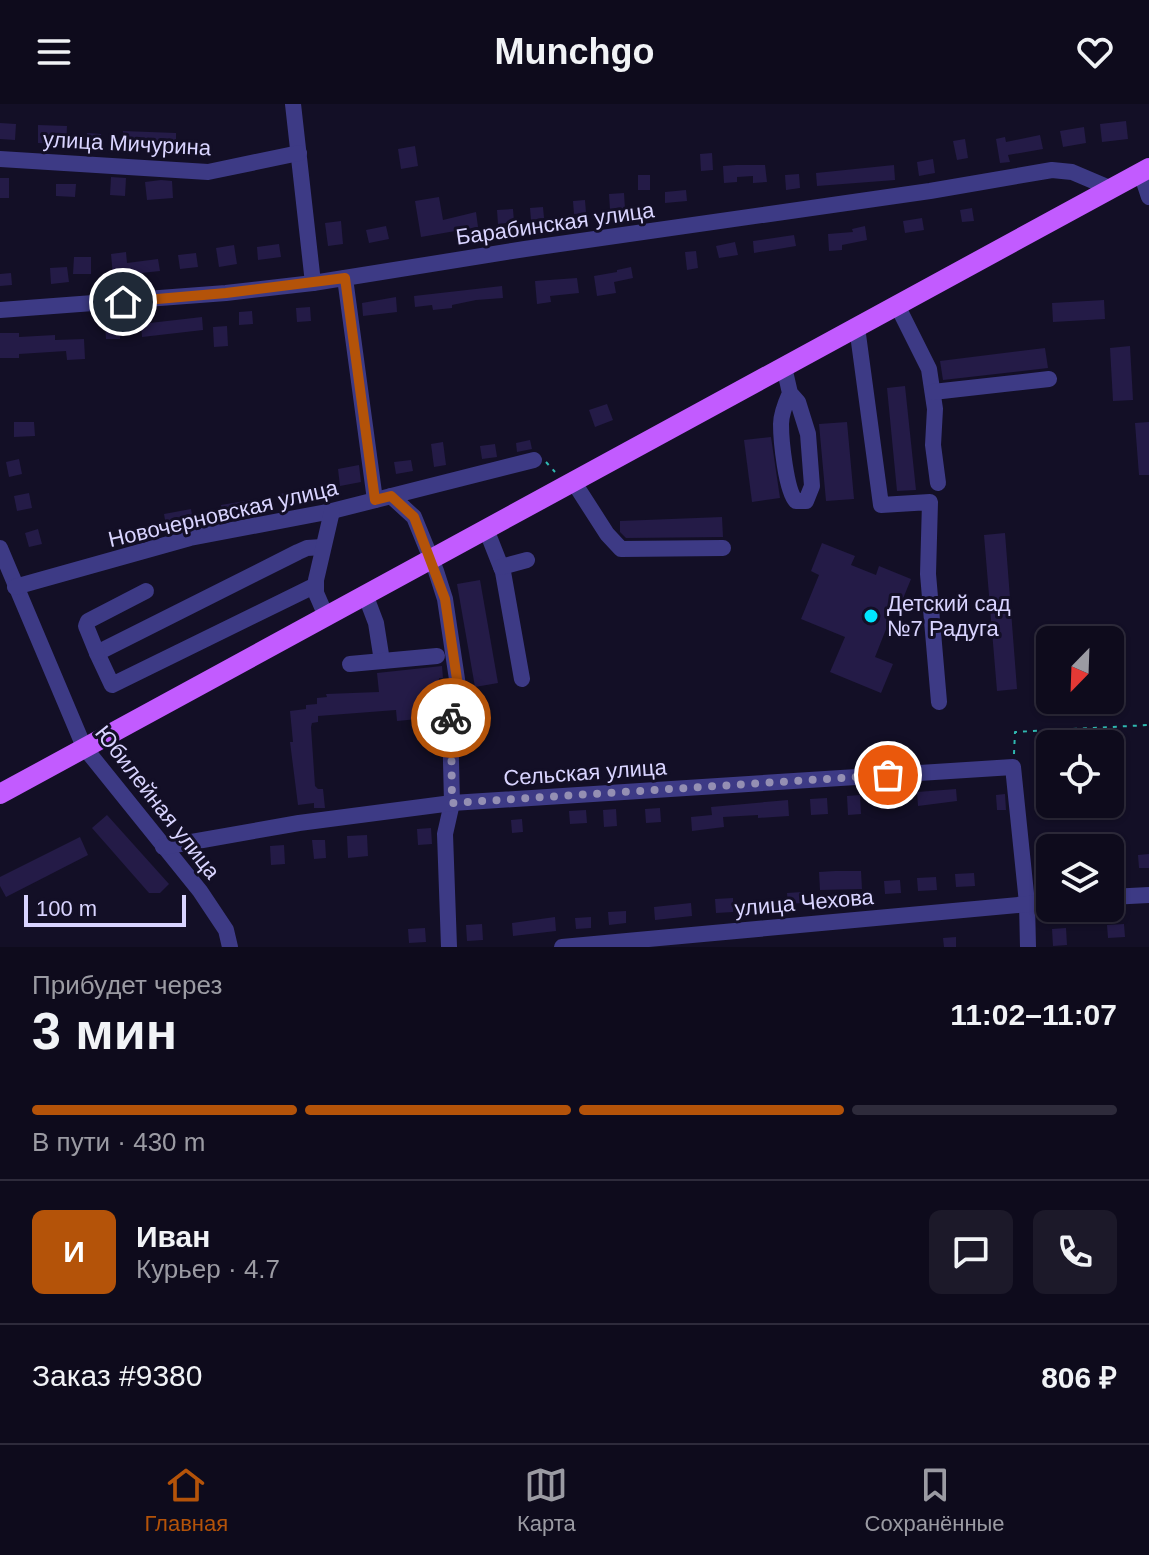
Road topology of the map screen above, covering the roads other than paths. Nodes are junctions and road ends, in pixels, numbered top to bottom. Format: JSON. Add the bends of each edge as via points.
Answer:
{"nodes":[{"id":1,"x":293,"y":104,"type":"edge"},
{"id":2,"x":299,"y":153,"type":"junction"},
{"id":3,"x":0,"y":159,"type":"edge"},
{"id":4,"x":1145,"y":170,"type":"edge"},
{"id":5,"x":1112,"y":189,"type":"junction"},
{"id":6,"x":1149,"y":197,"type":"edge"},
{"id":7,"x":345,"y":278,"type":"junction"},
{"id":8,"x":313,"y":283,"type":"junction"},
{"id":9,"x":897,"y":305,"type":"junction"},
{"id":10,"x":0,"y":310,"type":"edge"},
{"id":11,"x":857,"y":327,"type":"junction"},
{"id":12,"x":784,"y":367,"type":"junction"},
{"id":13,"x":1049,"y":379,"type":"dead end"},
{"id":14,"x":933,"y":392,"type":"junction"},
{"id":15,"x":790,"y":393,"type":"junction"},
{"id":16,"x":534,"y":460,"type":"road end"},
{"id":17,"x":938,"y":483,"type":"dead end"},
{"id":18,"x":568,"y":484,"type":"junction"},
{"id":19,"x":383,"y":498,"type":"junction"},
{"id":20,"x":332,"y":511,"type":"junction"},
{"id":21,"x":486,"y":529,"type":"junction"},
{"id":22,"x":322,"y":547,"type":"junction"},
{"id":23,"x":0,"y":548,"type":"edge"},
{"id":24,"x":723,"y":548,"type":"dead end"},
{"id":25,"x":430,"y":559,"type":"junction"},
{"id":26,"x":527,"y":560,"type":"dead end"},
{"id":27,"x":501,"y":567,"type":"junction"},
{"id":28,"x":316,"y":585,"type":"junction"},
{"id":29,"x":15,"y":587,"type":"junction"},
{"id":30,"x":146,"y":591,"type":"dead end"},
{"id":31,"x":365,"y":594,"type":"junction"},
{"id":32,"x":326,"y":616,"type":"junction"},
{"id":33,"x":97,"y":653,"type":"junction"},
{"id":34,"x":437,"y":656,"type":"dead end"},
{"id":35,"x":382,"y":661,"type":"junction"},
{"id":36,"x":350,"y":664,"type":"dead end"},
{"id":37,"x":522,"y":679,"type":"dead end"},
{"id":38,"x":939,"y":702,"type":"dead end"},
{"id":39,"x":84,"y":747,"type":"junction"},
{"id":40,"x":0,"y":794,"type":"edge"},
{"id":41,"x":452,"y":803,"type":"junction"},
{"id":42,"x":163,"y":847,"type":"junction"},
{"id":43,"x":1149,"y":895,"type":"edge"},
{"id":44,"x":1124,"y":896,"type":"edge"},
{"id":45,"x":1027,"y":903,"type":"junction"},
{"id":46,"x":1036,"y":903,"type":"edge"},
{"id":47,"x":230,"y":947,"type":"edge"},
{"id":48,"x":449,"y":947,"type":"edge"},
{"id":49,"x":562,"y":947,"type":"edge"},
{"id":50,"x":1028,"y":947,"type":"edge"}],
"edges":[{"from":1,"to":2,"type":"street"},
{"from":2,"to":3,"type":"street","name":"улица Мичурина","via":[[208,172]]},
{"from":2,"to":8,"type":"street"},
{"from":4,"to":5,"type":"main road"},
{"from":4,"to":6,"type":"street"},
{"from":5,"to":7,"type":"street","name":"Барабинская улица","via":[[1072,172],[1052,170]]},
{"from":5,"to":9,"type":"main road"},
{"from":7,"to":8,"type":"street","name":"Барабинская улица"},
{"from":7,"to":19,"type":"street"},
{"from":8,"to":10,"type":"street","name":"Барабинская улица"},
{"from":9,"to":11,"type":"main road"},
{"from":9,"to":14,"type":"street","via":[[929,369]]},
{"from":11,"to":12,"type":"main road"},
{"from":11,"to":38,"type":"street","via":[[881,505],[930,502],[928,574]]},
{"from":12,"to":15,"type":"street"},
{"from":12,"to":18,"type":"main road"},
{"from":13,"to":14,"type":"street"},
{"from":14,"to":17,"type":"street"},
{"from":15,"to":15,"type":"street","via":[[808,434],[812,486],[806,501],[791,495],[788,477],[781,422]]},
{"from":16,"to":19,"type":"street","name":"Новочерновская улица"},
{"from":18,"to":21,"type":"main road"},
{"from":18,"to":24,"type":"street","via":[[621,549]]},
{"from":19,"to":20,"type":"street","name":"Новочерновская улица"},
{"from":19,"to":25,"type":"street","via":[[414,517]]},
{"from":20,"to":22,"type":"street"},
{"from":20,"to":29,"type":"street","name":"Новочерновская улица","via":[[190,538]]},
{"from":21,"to":25,"type":"main road"},
{"from":21,"to":27,"type":"street"},
{"from":22,"to":28,"type":"street"},
{"from":22,"to":33,"type":"street","via":[[307,548]]},
{"from":23,"to":29,"type":"street","name":"Юбилейная улица"},
{"from":25,"to":31,"type":"main road"},
{"from":25,"to":41,"type":"street","via":[[445,599],[458,686],[450,720]]},
{"from":26,"to":27,"type":"street"},
{"from":27,"to":37,"type":"street"},
{"from":28,"to":32,"type":"street"},
{"from":28,"to":33,"type":"street","via":[[104,688]]},
{"from":29,"to":39,"type":"street","name":"Юбилейная улица"},
{"from":30,"to":33,"type":"street","via":[[88,621]]},
{"from":31,"to":32,"type":"main road"},
{"from":31,"to":35,"type":"street"},
{"from":32,"to":39,"type":"main road"},
{"from":34,"to":35,"type":"street"},
{"from":35,"to":36,"type":"street"},
{"from":39,"to":40,"type":"main road"},
{"from":39,"to":42,"type":"street","name":"Юбилейная улица"},
{"from":41,"to":42,"type":"street","name":"Сельская улица"},
{"from":41,"to":45,"type":"street","name":"Сельская улица","via":[[1013,767]]},
{"from":41,"to":48,"type":"street","via":[[445,834]]},
{"from":42,"to":47,"type":"street","name":"Юбилейная улица","via":[[200,891],[226,930]]},
{"from":43,"to":44,"type":"street"},
{"from":45,"to":46,"type":"street","name":"улица Чехова"},
{"from":45,"to":49,"type":"street","name":"улица Чехова"},
{"from":45,"to":50,"type":"street"}]}
